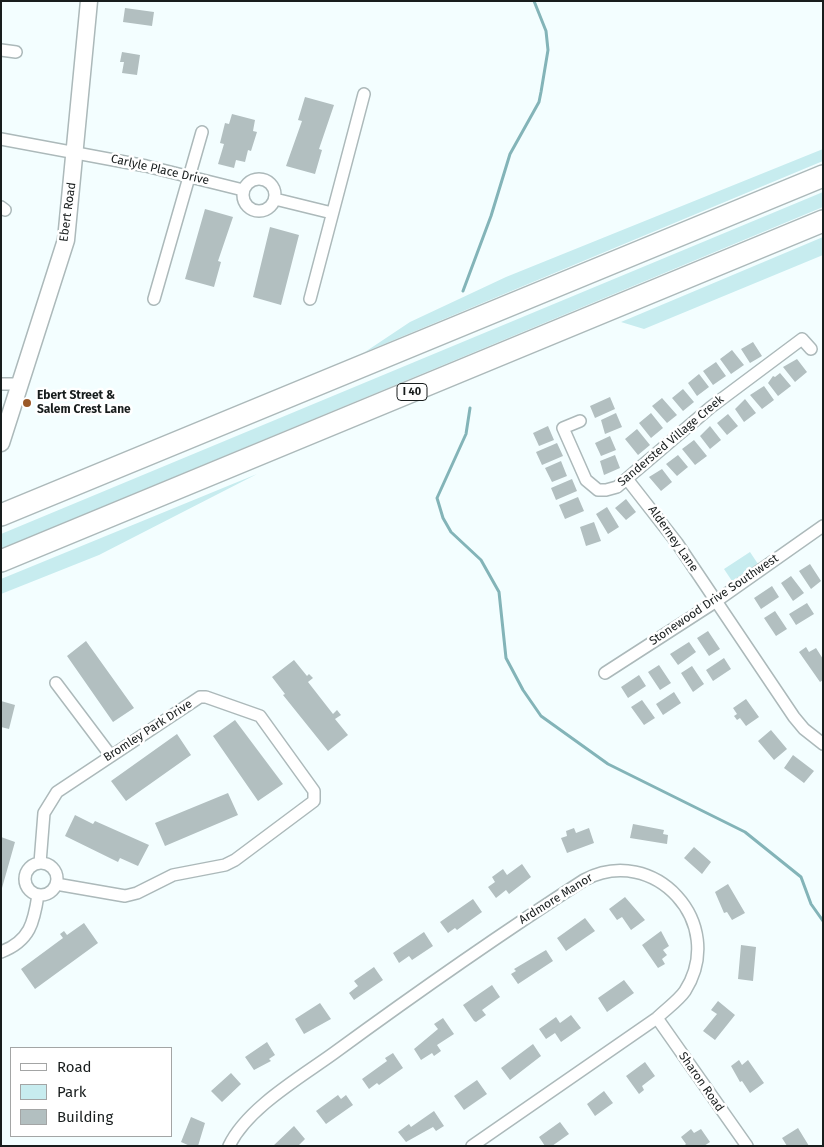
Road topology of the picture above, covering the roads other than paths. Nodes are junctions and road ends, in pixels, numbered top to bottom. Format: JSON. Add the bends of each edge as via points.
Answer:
{"nodes":[{"id":1,"x":88,"y":1,"type":"edge"},
{"id":2,"x":1,"y":50,"type":"edge"},
{"id":3,"x":16,"y":52,"type":"dead end"},
{"id":4,"x":364,"y":94,"type":"dead end"},
{"id":5,"x":202,"y":132,"type":"dead end"},
{"id":6,"x":1,"y":139,"type":"edge"},
{"id":7,"x":76,"y":152,"type":"junction"},
{"id":8,"x":823,"y":176,"type":"edge"},
{"id":9,"x":190,"y":177,"type":"junction"},
{"id":10,"x":243,"y":190,"type":"junction"},
{"id":11,"x":275,"y":198,"type":"junction"},
{"id":12,"x":332,"y":213,"type":"junction"},
{"id":13,"x":823,"y":221,"type":"edge"},
{"id":14,"x":154,"y":299,"type":"dead end"},
{"id":15,"x":310,"y":299,"type":"dead end"},
{"id":16,"x":811,"y":349,"type":"dead end"},
{"id":17,"x":1,"y":384,"type":"edge"},
{"id":18,"x":18,"y":384,"type":"junction"},
{"id":19,"x":580,"y":421,"type":"dead end"},
{"id":20,"x":1,"y":443,"type":"edge"},
{"id":21,"x":628,"y":479,"type":"junction"},
{"id":22,"x":1,"y":514,"type":"edge"},
{"id":23,"x":823,"y":526,"type":"edge"},
{"id":24,"x":1,"y":561,"type":"edge"},
{"id":25,"x":716,"y":602,"type":"junction"},
{"id":26,"x":605,"y":673,"type":"dead end"},
{"id":27,"x":56,"y":683,"type":"dead end"},
{"id":28,"x":823,"y":744,"type":"edge"},
{"id":29,"x":111,"y":756,"type":"junction"},
{"id":30,"x":40,"y":864,"type":"junction"},
{"id":31,"x":56,"y":884,"type":"junction"},
{"id":32,"x":38,"y":895,"type":"junction"},
{"id":33,"x":1,"y":952,"type":"edge"},
{"id":34,"x":657,"y":1018,"type":"junction"},
{"id":35,"x":229,"y":1146,"type":"edge"},
{"id":36,"x":472,"y":1146,"type":"edge"},
{"id":37,"x":747,"y":1146,"type":"edge"}],
"edges":[{"from":1,"to":7,"type":"main road","name":"Ebert Road"},
{"from":2,"to":3,"type":"street"},
{"from":4,"to":12,"type":"street"},
{"from":5,"to":9,"type":"street"},
{"from":6,"to":7,"type":"street","name":"Carlyle Place Drive"},
{"from":7,"to":9,"type":"street","name":"Carlyle Place Drive"},
{"from":7,"to":18,"type":"main road","name":"Ebert Road","via":[[66,240]]},
{"from":8,"to":22,"type":"highway"},
{"from":9,"to":10,"type":"street","name":"Carlyle Place Drive"},
{"from":9,"to":14,"type":"street"},
{"from":10,"to":11,"type":"street","via":[[256,179],[264,180],[272,184]]},
{"from":10,"to":11,"type":"street","via":[[242,198],[253,211],[262,212],[270,208]]},
{"from":11,"to":12,"type":"street"},
{"from":12,"to":15,"type":"street"},
{"from":13,"to":24,"type":"highway","number":"I 40"},
{"from":16,"to":21,"type":"street","name":"Sandersted Village Creek","via":[[802,338],[695,419]]},
{"from":17,"to":18,"type":"street"},
{"from":18,"to":20,"type":"main road","name":"Ebert Road"},
{"from":19,"to":21,"type":"street","name":"Sandersted Village Creek","via":[[563,428],[586,480],[598,490],[606,490]]},
{"from":21,"to":25,"type":"street","name":"Alderney Lane","via":[[677,543]]},
{"from":23,"to":25,"type":"street","name":"Stonewood Drive Southwest"},
{"from":25,"to":26,"type":"street","name":"Stonewood Drive Southwest"},
{"from":25,"to":28,"type":"street","name":"Alderney Lane","via":[[794,717]]},
{"from":27,"to":29,"type":"street"},
{"from":29,"to":30,"type":"street","name":"Bromley Park Drive","via":[[66,785],[49,802],[44,813]]},
{"from":29,"to":31,"type":"street","name":"Bromley Park Drive","via":[[200,697],[206,697],[264,719],[314,791],[314,801],[236,860],[173,875],[137,894],[125,896]]},
{"from":30,"to":31,"type":"street","via":[[54,870]]},
{"from":30,"to":32,"type":"street","via":[[27,871],[25,878],[26,886]]},
{"from":31,"to":32,"type":"street","via":[[52,890]]},
{"from":32,"to":33,"type":"street","via":[[33,924],[16,944]]},
{"from":34,"to":35,"type":"street","name":"Ardmore Manor","via":[[680,997],[692,976],[698,951],[694,922],[681,899],[657,880],[628,872],[593,875],[493,939],[309,1071],[257,1110]]},
{"from":34,"to":36,"type":"street","name":"Ardmore Manor"},
{"from":34,"to":37,"type":"street","name":"Sharon Road"}]}
